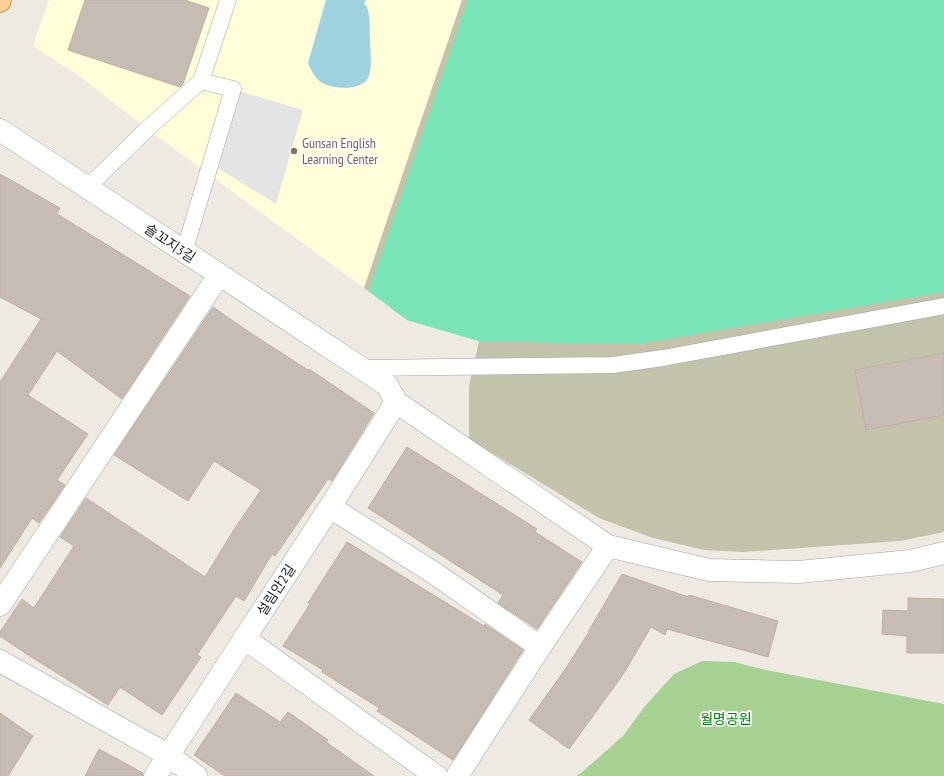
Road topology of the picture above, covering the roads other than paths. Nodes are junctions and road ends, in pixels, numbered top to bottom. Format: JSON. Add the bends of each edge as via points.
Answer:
{"nodes":[{"id":1,"x":228,"y":0,"type":"edge"},
{"id":2,"x":201,"y":81,"type":"junction"},
{"id":3,"x":0,"y":130,"type":"edge"},
{"id":4,"x":87,"y":188,"type":"junction"},
{"id":5,"x":184,"y":252,"type":"junction"},
{"id":6,"x":219,"y":275,"type":"junction"},
{"id":7,"x":944,"y":306,"type":"edge"},
{"id":8,"x":361,"y":368,"type":"junction"},
{"id":9,"x":396,"y":402,"type":"junction"},
{"id":10,"x":330,"y":507,"type":"junction"},
{"id":11,"x":608,"y":546,"type":"junction"},
{"id":12,"x":944,"y":553,"type":"edge"},
{"id":13,"x":0,"y":605,"type":"edge"},
{"id":14,"x":244,"y":638,"type":"junction"},
{"id":15,"x":540,"y":647,"type":"junction"},
{"id":16,"x":0,"y":661,"type":"edge"},
{"id":17,"x":168,"y":755,"type":"junction"},
{"id":18,"x":155,"y":776,"type":"edge"},
{"id":19,"x":196,"y":776,"type":"edge"},
{"id":20,"x":436,"y":776,"type":"edge"},
{"id":21,"x":457,"y":776,"type":"edge"}],
"edges":[{"from":1,"to":2,"type":"lane"},
{"from":2,"to":4,"type":"lane"},
{"from":2,"to":5,"type":"lane","via":[[233,90]]},
{"from":3,"to":4,"type":"street","name":"솔꼬지3길"},
{"from":4,"to":5,"type":"street","name":"솔꼬지3길"},
{"from":5,"to":6,"type":"street","name":"솔꼬지3길"},
{"from":6,"to":8,"type":"street","name":"솔꼬지3길"},
{"from":6,"to":13,"type":"street"},
{"from":7,"to":8,"type":"lane","via":[[613,365]]},
{"from":8,"to":9,"type":"street","name":"솔꼬지3길","via":[[388,385]]},
{"from":9,"to":10,"type":"street","name":"설림안2길"},
{"from":9,"to":11,"type":"street"},
{"from":10,"to":14,"type":"street","name":"설림안2길"},
{"from":10,"to":15,"type":"street","via":[[434,573]]},
{"from":11,"to":12,"type":"street","via":[[709,570],[799,572],[910,561]]},
{"from":11,"to":15,"type":"street"},
{"from":14,"to":17,"type":"street","name":"설림안2길"},
{"from":14,"to":20,"type":"street"},
{"from":15,"to":21,"type":"street"},
{"from":16,"to":17,"type":"street"},
{"from":17,"to":18,"type":"street","name":"설림안2길"},
{"from":17,"to":19,"type":"street"}]}
